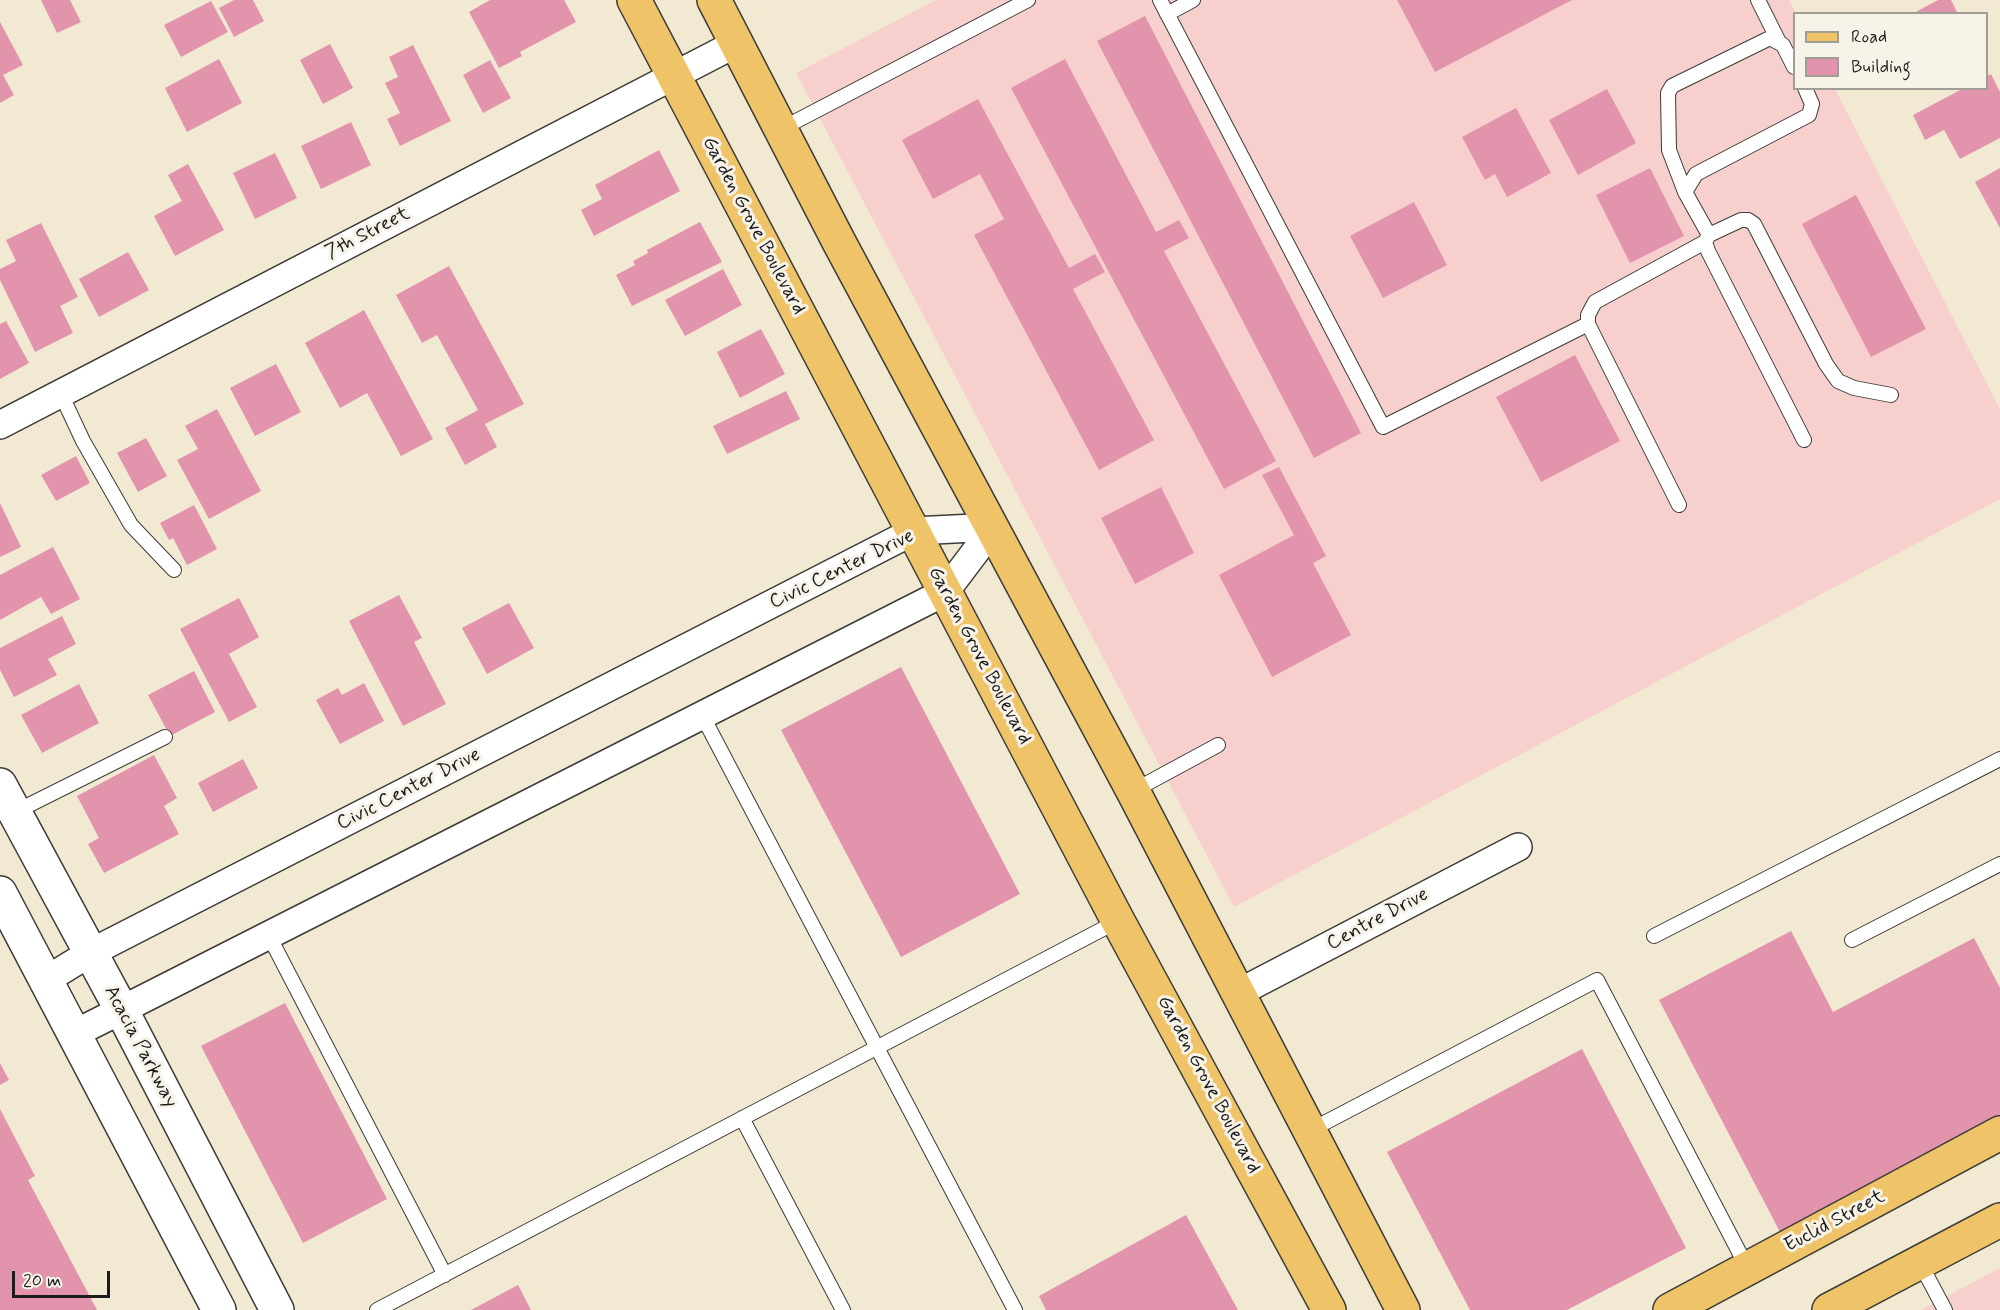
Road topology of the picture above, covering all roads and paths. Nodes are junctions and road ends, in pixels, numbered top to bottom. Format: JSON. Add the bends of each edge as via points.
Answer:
{"nodes":[{"id":1,"x":634,"y":0,"type":"edge"},
{"id":2,"x":714,"y":0,"type":"edge"},
{"id":3,"x":1028,"y":0,"type":"edge"},
{"id":4,"x":1160,"y":0,"type":"edge"},
{"id":5,"x":1193,"y":0,"type":"edge"},
{"id":6,"x":1758,"y":0,"type":"edge"},
{"id":7,"x":1167,"y":14,"type":"junction"},
{"id":8,"x":1778,"y":40,"type":"junction"},
{"id":9,"x":736,"y":43,"type":"junction"},
{"id":10,"x":1793,"y":65,"type":"edge"},
{"id":11,"x":674,"y":75,"type":"junction"},
{"id":12,"x":1806,"y":90,"type":"edge"},
{"id":13,"x":781,"y":129,"type":"junction"},
{"id":14,"x":1685,"y":192,"type":"junction"},
{"id":15,"x":1707,"y":239,"type":"junction"},
{"id":16,"x":1588,"y":324,"type":"junction"},
{"id":17,"x":60,"y":394,"type":"junction"},
{"id":18,"x":1891,"y":395,"type":"dead end"},
{"id":19,"x":0,"y":425,"type":"edge"},
{"id":20,"x":1804,"y":440,"type":"dead end"},
{"id":21,"x":1679,"y":506,"type":"dead end"},
{"id":22,"x":994,"y":527,"type":"junction"},
{"id":23,"x":914,"y":531,"type":"junction"},
{"id":24,"x":174,"y":570,"type":"dead end"},
{"id":25,"x":945,"y":592,"type":"junction"},
{"id":26,"x":702,"y":715,"type":"junction"},
{"id":27,"x":165,"y":737,"type":"dead end"},
{"id":28,"x":1218,"y":745,"type":"dead end"},
{"id":29,"x":2000,"y":759,"type":"edge"},
{"id":30,"x":1133,"y":791,"type":"junction"},
{"id":31,"x":7,"y":799,"type":"edge"},
{"id":32,"x":1518,"y":848,"type":"dead end"},
{"id":33,"x":2000,"y":864,"type":"edge"},
{"id":34,"x":0,"y":893,"type":"edge"},
{"id":35,"x":1118,"y":921,"type":"junction"},
{"id":36,"x":268,"y":934,"type":"junction"},
{"id":37,"x":1654,"y":936,"type":"dead end"},
{"id":38,"x":1852,"y":940,"type":"dead end"},
{"id":39,"x":90,"y":953,"type":"junction"},
{"id":40,"x":46,"y":980,"type":"junction"},
{"id":41,"x":1238,"y":993,"type":"junction"},
{"id":42,"x":121,"y":1009,"type":"junction"},
{"id":43,"x":74,"y":1034,"type":"junction"},
{"id":44,"x":877,"y":1047,"type":"junction"},
{"id":45,"x":742,"y":1118,"type":"junction"},
{"id":46,"x":1310,"y":1131,"type":"junction"},
{"id":47,"x":2000,"y":1133,"type":"edge"},
{"id":48,"x":2000,"y":1220,"type":"edge"},
{"id":49,"x":1920,"y":1263,"type":"junction"},
{"id":50,"x":1748,"y":1269,"type":"junction"},
{"id":51,"x":445,"y":1275,"type":"junction"},
{"id":52,"x":219,"y":1310,"type":"edge"},
{"id":53,"x":277,"y":1310,"type":"edge"},
{"id":54,"x":377,"y":1310,"type":"edge"},
{"id":55,"x":843,"y":1310,"type":"edge"},
{"id":56,"x":1015,"y":1310,"type":"edge"},
{"id":57,"x":1329,"y":1310,"type":"edge"},
{"id":58,"x":1403,"y":1310,"type":"edge"},
{"id":59,"x":1670,"y":1310,"type":"edge"},
{"id":60,"x":1829,"y":1310,"type":"edge"},
{"id":61,"x":1945,"y":1310,"type":"edge"}],
"edges":[{"from":1,"to":11,"type":"main road","name":"Garden Grove Boulevard"},
{"from":2,"to":9,"type":"main road"},
{"from":3,"to":13,"type":"lane"},
{"from":4,"to":7,"type":"lane"},
{"from":5,"to":7,"type":"lane"},
{"from":6,"to":8,"type":"lane"},
{"from":7,"to":16,"type":"lane","via":[[1383,427]]},
{"from":8,"to":10,"type":"lane"},
{"from":8,"to":14,"type":"lane","via":[[1770,38],[1672,86],[1668,93],[1669,150]]},
{"from":9,"to":11,"type":"street","name":"7th Street"},
{"from":9,"to":13,"type":"main road"},
{"from":11,"to":17,"type":"street","name":"7th Street"},
{"from":11,"to":23,"type":"main road","name":"Garden Grove Boulevard"},
{"from":12,"to":14,"type":"lane","via":[[1812,104],[1809,115],[1696,174]]},
{"from":13,"to":22,"type":"main road"},
{"from":14,"to":15,"type":"lane"},
{"from":15,"to":16,"type":"lane","via":[[1595,302]]},
{"from":15,"to":18,"type":"lane","via":[[1741,220],[1754,224],[1838,381]]},
{"from":15,"to":20,"type":"lane"},
{"from":16,"to":21,"type":"lane"},
{"from":17,"to":19,"type":"street","name":"7th Street"},
{"from":17,"to":24,"type":"lane","via":[[131,525]]},
{"from":22,"to":23,"type":"street","name":"Civic Center Drive"},
{"from":22,"to":25,"type":"street"},
{"from":22,"to":30,"type":"main road"},
{"from":23,"to":25,"type":"main road","name":"Garden Grove Boulevard"},
{"from":23,"to":39,"type":"street","name":"Civic Center Drive"},
{"from":25,"to":26,"type":"street"},
{"from":25,"to":35,"type":"main road","name":"Garden Grove Boulevard"},
{"from":26,"to":36,"type":"street"},
{"from":26,"to":44,"type":"lane"},
{"from":27,"to":31,"type":"lane"},
{"from":28,"to":30,"type":"lane"},
{"from":29,"to":37,"type":"lane"},
{"from":30,"to":41,"type":"main road"},
{"from":31,"to":39,"type":"street","name":"Acacia Parkway"},
{"from":32,"to":41,"type":"street","name":"Centre Drive"},
{"from":33,"to":38,"type":"lane"},
{"from":34,"to":40,"type":"street"},
{"from":35,"to":44,"type":"lane"},
{"from":35,"to":57,"type":"main road","name":"Garden Grove Boulevard"},
{"from":36,"to":42,"type":"street"},
{"from":36,"to":51,"type":"lane"},
{"from":39,"to":40,"type":"street","name":"Civic Center Drive"},
{"from":39,"to":42,"type":"street","name":"Acacia Parkway"},
{"from":40,"to":43,"type":"street"},
{"from":41,"to":46,"type":"main road"},
{"from":42,"to":43,"type":"street"},
{"from":42,"to":53,"type":"street","name":"Acacia Parkway"},
{"from":43,"to":52,"type":"street"},
{"from":44,"to":45,"type":"lane"},
{"from":44,"to":56,"type":"lane"},
{"from":45,"to":51,"type":"lane"},
{"from":45,"to":55,"type":"lane"},
{"from":46,"to":50,"type":"lane","via":[[1597,980]]},
{"from":46,"to":58,"type":"main road"},
{"from":47,"to":50,"type":"main road","name":"Euclid Street"},
{"from":48,"to":49,"type":"main road"},
{"from":49,"to":60,"type":"main road"},
{"from":49,"to":61,"type":"lane"},
{"from":50,"to":59,"type":"main road","name":"Euclid Street"},
{"from":51,"to":54,"type":"lane"}]}
